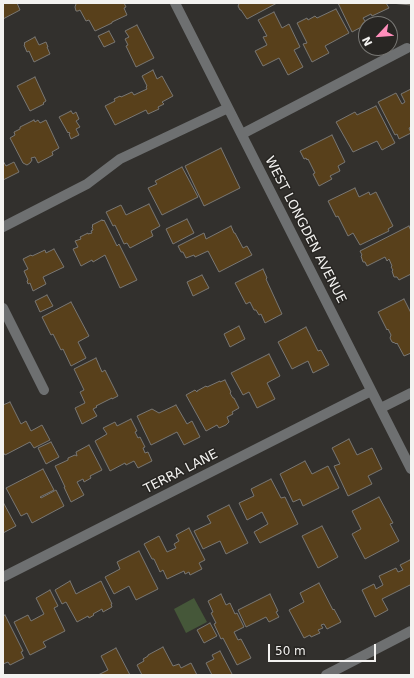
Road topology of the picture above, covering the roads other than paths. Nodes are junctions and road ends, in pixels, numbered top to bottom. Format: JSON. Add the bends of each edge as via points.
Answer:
{"nodes":[{"id":1,"x":175,"y":3,"type":"edge"},
{"id":2,"x":407,"y":48,"type":"dead end"},
{"id":3,"x":228,"y":108,"type":"junction"},
{"id":4,"x":242,"y":134,"type":"junction"},
{"id":5,"x":3,"y":227,"type":"edge"},
{"id":6,"x":3,"y":308,"type":"edge"},
{"id":7,"x":44,"y":390,"type":"dead end"},
{"id":8,"x":371,"y":391,"type":"junction"},
{"id":9,"x":411,"y":393,"type":"edge"},
{"id":10,"x":381,"y":408,"type":"junction"},
{"id":11,"x":411,"y":469,"type":"edge"},
{"id":12,"x":3,"y":577,"type":"edge"},
{"id":13,"x":411,"y":631,"type":"edge"},
{"id":14,"x":326,"y":675,"type":"edge"}],
"edges":[{"from":1,"to":3,"type":"street","name":"WEST LONGDEN AVENUE"},
{"from":2,"to":4,"type":"street"},
{"from":3,"to":4,"type":"street","name":"WEST LONGDEN AVENUE"},
{"from":3,"to":5,"type":"street","via":[[120,159],[87,184]]},
{"from":4,"to":8,"type":"street","name":"WEST LONGDEN AVENUE"},
{"from":6,"to":7,"type":"street"},
{"from":8,"to":10,"type":"street","name":"WEST LONGDEN AVENUE"},
{"from":8,"to":12,"type":"street","name":"TERRA LANE"},
{"from":9,"to":10,"type":"street"},
{"from":10,"to":11,"type":"street","name":"WEST LONGDEN AVENUE"},
{"from":13,"to":14,"type":"street"}]}
